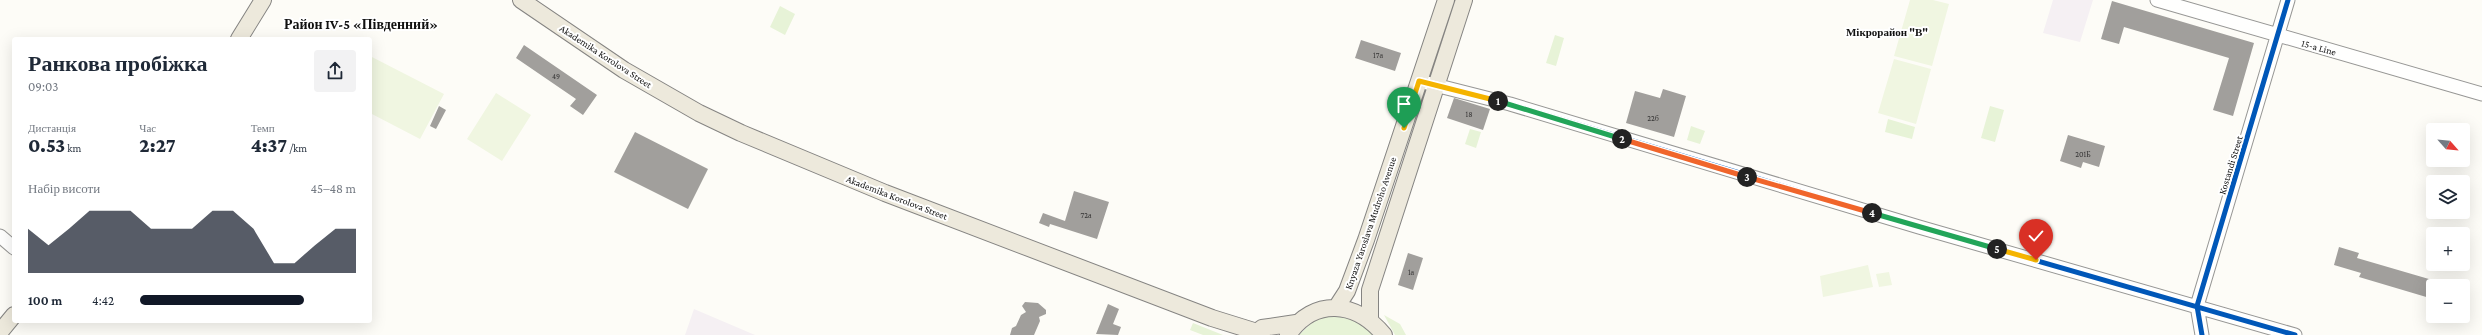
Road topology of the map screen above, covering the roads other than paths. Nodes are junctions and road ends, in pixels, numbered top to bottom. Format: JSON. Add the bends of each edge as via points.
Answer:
{"nodes":[{"id":1,"x":263,"y":0,"type":"edge"},
{"id":2,"x":521,"y":0,"type":"edge"},
{"id":3,"x":1446,"y":0,"type":"edge"},
{"id":4,"x":1464,"y":0,"type":"edge"},
{"id":5,"x":2157,"y":0,"type":"edge"},
{"id":6,"x":2288,"y":0,"type":"edge"},
{"id":7,"x":2278,"y":35,"type":"junction"},
{"id":8,"x":240,"y":37,"type":"edge"},
{"id":9,"x":1419,"y":81,"type":"junction"},
{"id":10,"x":1437,"y":86,"type":"junction"},
{"id":11,"x":2482,"y":94,"type":"edge"},
{"id":12,"x":0,"y":236,"type":"edge"},
{"id":13,"x":12,"y":246,"type":"edge"},
{"id":14,"x":2196,"y":306,"type":"junction"},
{"id":15,"x":1336,"y":308,"type":"junction"},
{"id":16,"x":12,"y":318,"type":"edge"},
{"id":17,"x":1370,"y":319,"type":"junction"},
{"id":18,"x":1292,"y":329,"type":"edge"},
{"id":19,"x":0,"y":332,"type":"edge"},
{"id":20,"x":1257,"y":334,"type":"edge"},
{"id":21,"x":1384,"y":335,"type":"edge"},
{"id":22,"x":2202,"y":335,"type":"edge"},
{"id":23,"x":2295,"y":335,"type":"edge"}],
"edges":[{"from":1,"to":8,"type":"main road"},
{"from":2,"to":20,"type":"main road","name":"Akademika Korolova Street","via":[[630,73],[699,113],[741,133],[885,193]]},
{"from":3,"to":9,"type":"main road","name":"Knyaza Yaroslava Mudroho Avenue"},
{"from":4,"to":10,"type":"main road","name":"Knyaza Yaroslava Mudroho Avenue"},
{"from":5,"to":7,"type":"street","name":"15-a Line"},
{"from":6,"to":7,"type":"street","name":"Kostandi Street"},
{"from":7,"to":11,"type":"street","name":"15-a Line"},
{"from":7,"to":14,"type":"street","name":"Kostandi Street"},
{"from":9,"to":10,"type":"street"},
{"from":9,"to":15,"type":"main road","name":"Knyaza Yaroslava Mudroho Avenue","via":[[1351,283]]},
{"from":10,"to":14,"type":"street","via":[[1510,104],[1904,223]]},
{"from":10,"to":17,"type":"main road","name":"Knyaza Yaroslava Mudroho Avenue","via":[[1370,290]]},
{"from":12,"to":13,"type":"street"},
{"from":14,"to":22,"type":"street","name":"Kostandi Street"},
{"from":14,"to":23,"type":"street"},
{"from":15,"to":17,"type":"main road","via":[[1350,310]]},
{"from":15,"to":18,"type":"main road","via":[[1314,312]]},
{"from":16,"to":19,"type":"main road"},
{"from":17,"to":21,"type":"main road"},
{"from":18,"to":20,"type":"main road","name":"Akademika Korolova Street","via":[[1262,328]]}]}
